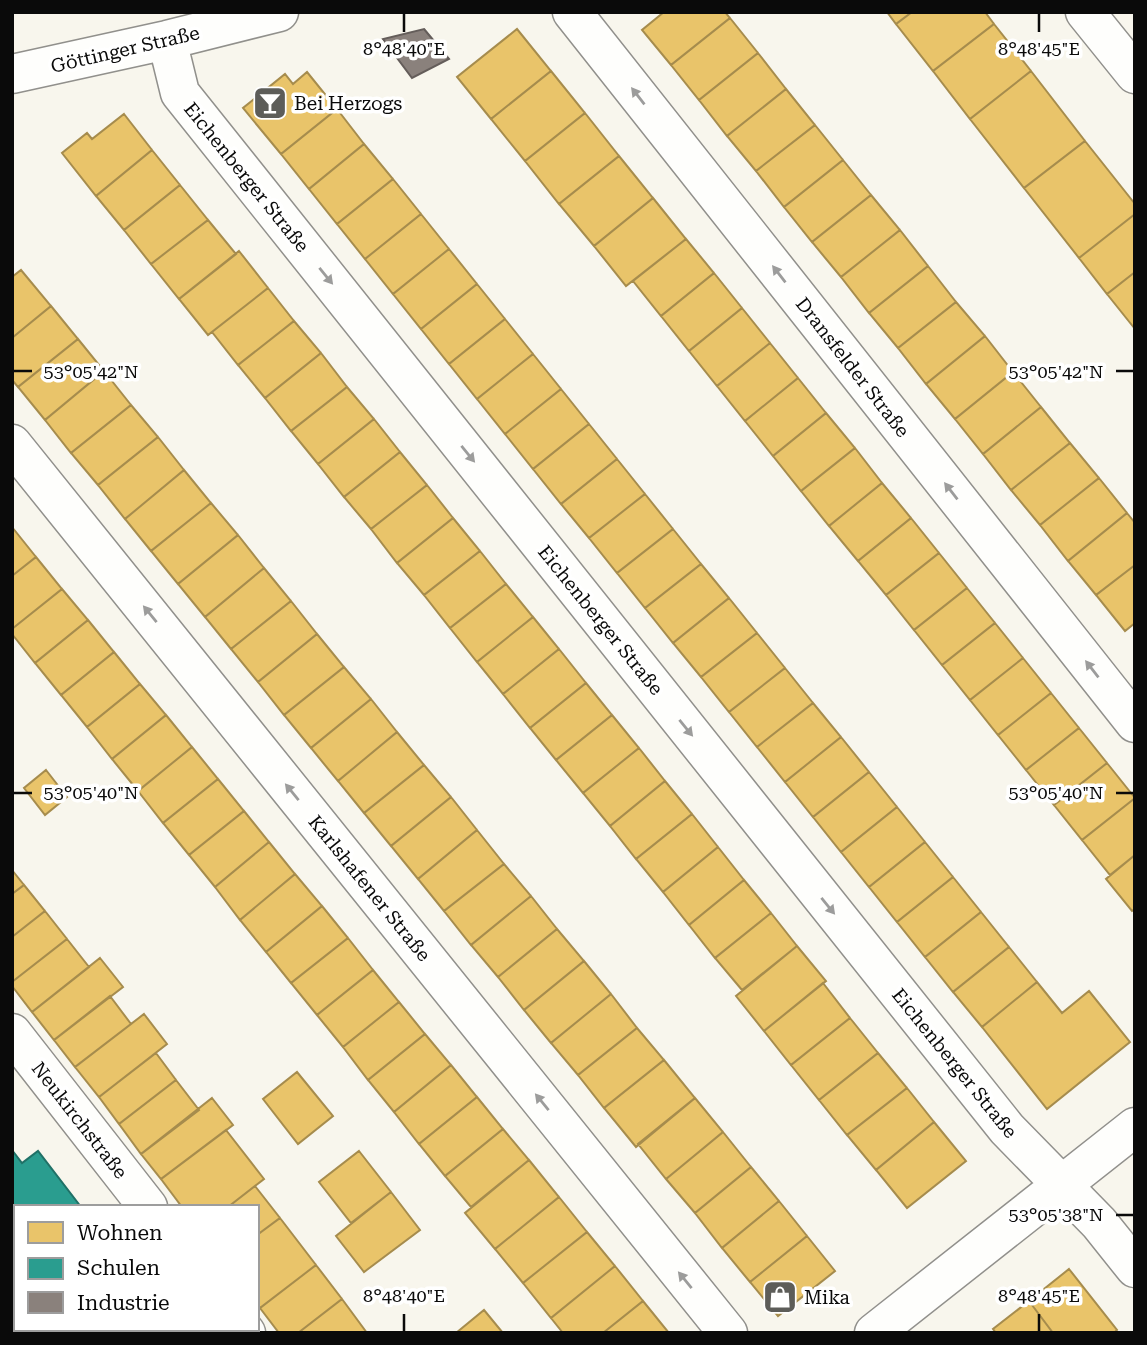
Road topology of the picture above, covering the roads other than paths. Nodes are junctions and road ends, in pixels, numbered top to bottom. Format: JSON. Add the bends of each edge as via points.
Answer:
{"nodes":[{"id":1,"x":279,"y":12,"type":"edge"},
{"id":2,"x":572,"y":12,"type":"edge"},
{"id":3,"x":1085,"y":12,"type":"edge"},
{"id":4,"x":167,"y":40,"type":"junction"},
{"id":5,"x":1135,"y":74,"type":"edge"},
{"id":6,"x":12,"y":75,"type":"edge"},
{"id":7,"x":12,"y":444,"type":"edge"},
{"id":8,"x":1135,"y":723,"type":"edge"},
{"id":9,"x":12,"y":1033,"type":"edge"},
{"id":10,"x":1135,"y":1127,"type":"edge"},
{"id":11,"x":1060,"y":1185,"type":"junction"},
{"id":12,"x":146,"y":1205,"type":"edge"},
{"id":13,"x":1135,"y":1268,"type":"edge"},
{"id":14,"x":728,"y":1333,"type":"edge"},
{"id":15,"x":874,"y":1333,"type":"edge"}],
"edges":[{"from":1,"to":4,"type":"street","name":"Göttinger Straße"},
{"from":8,"to":2,"type":"street","name":"Dransfelder Straße","one_way":true},
{"from":3,"to":5,"type":"street"},
{"from":4,"to":6,"type":"street","name":"Göttinger Straße"},
{"from":4,"to":11,"type":"street","name":"Eichenberger Straße","one_way":true,"via":[[180,93],[998,1118]]},
{"from":14,"to":7,"type":"street","name":"Karlshafener Straße","one_way":true},
{"from":9,"to":12,"type":"street","name":"Neukirchstraße"},
{"from":10,"to":11,"type":"street"},
{"from":11,"to":13,"type":"street","name":"Eichenberger Straße"},
{"from":11,"to":15,"type":"street"}]}
